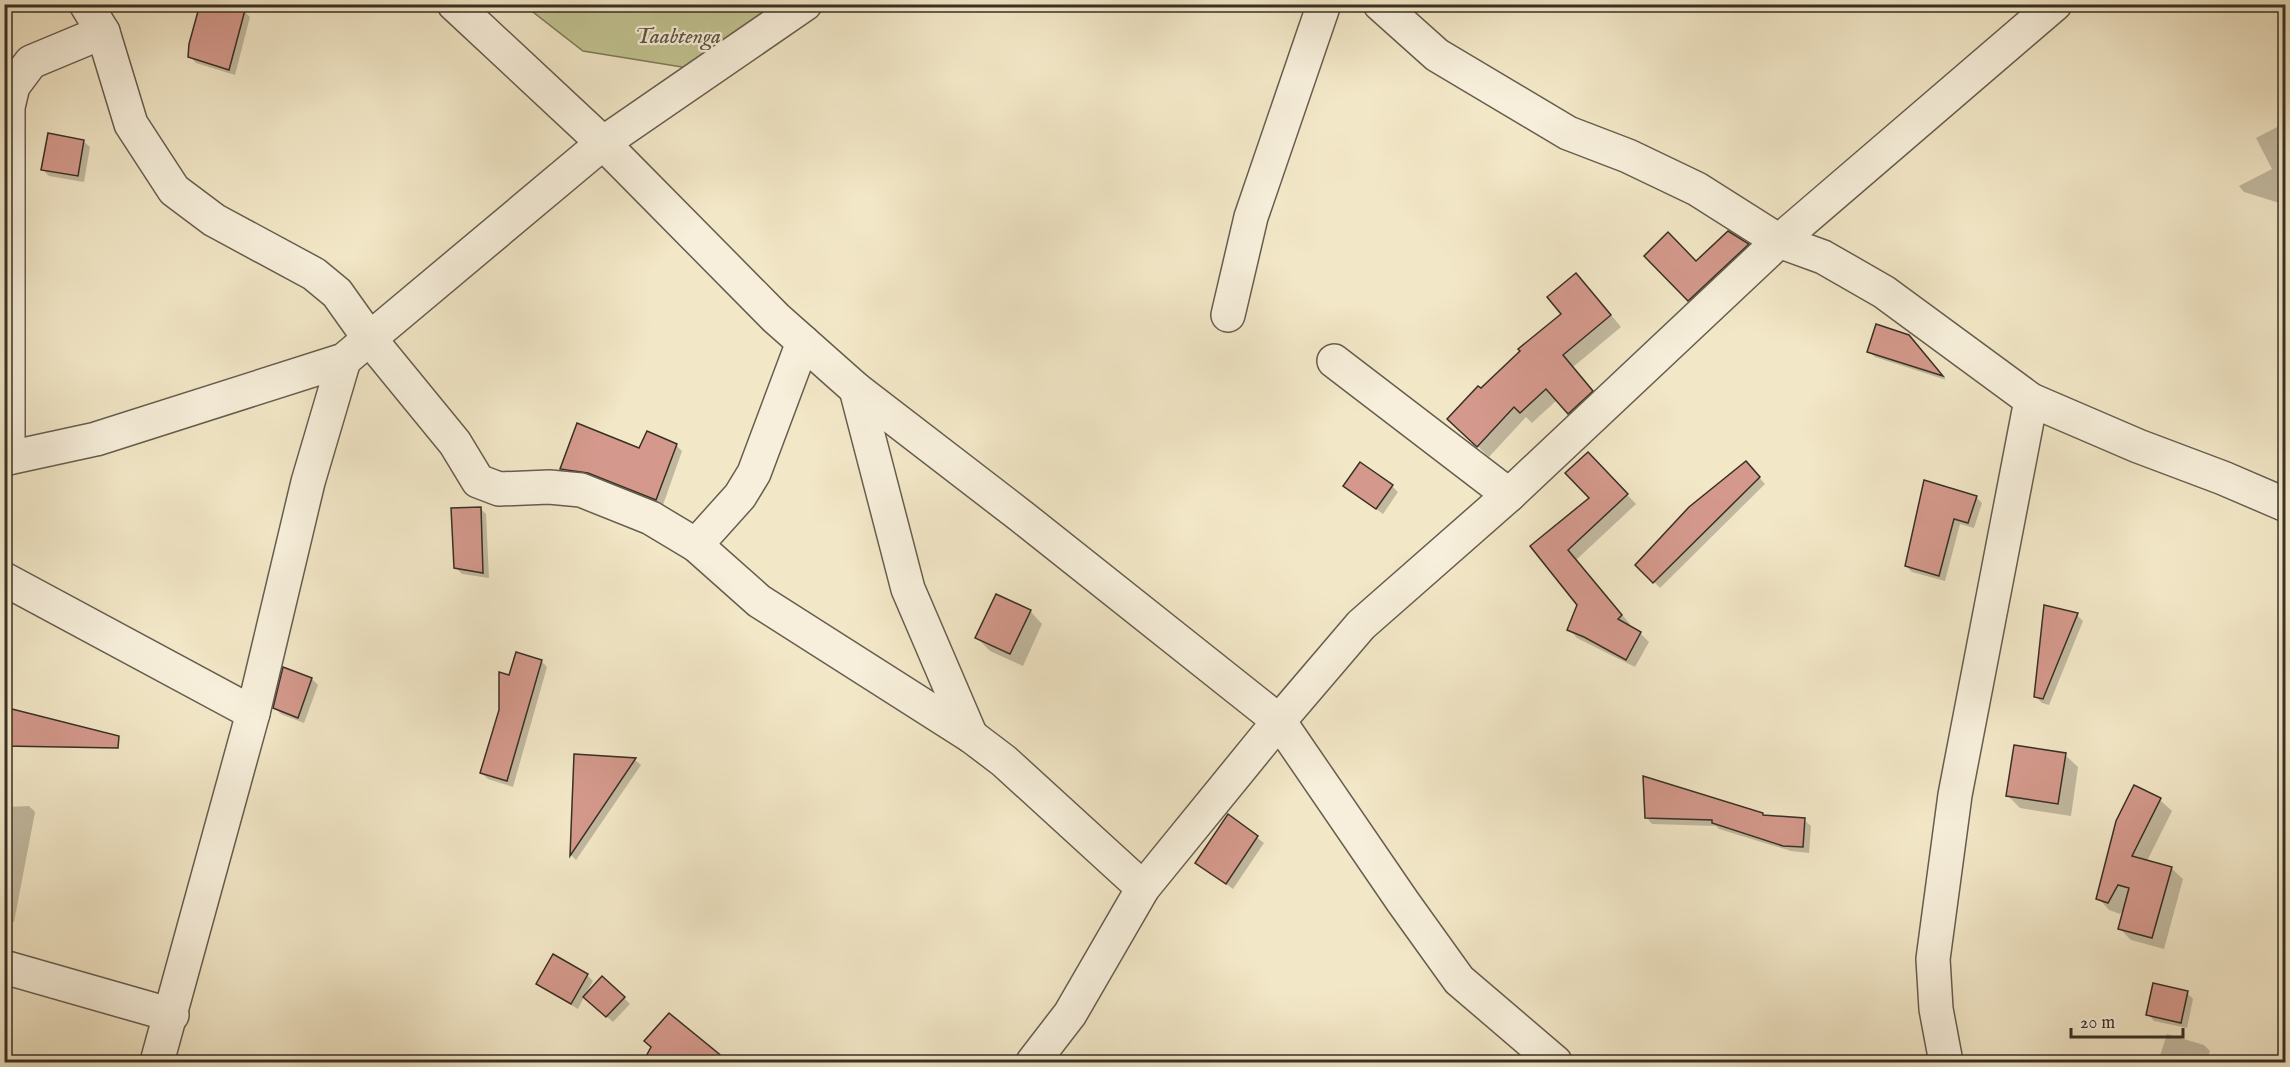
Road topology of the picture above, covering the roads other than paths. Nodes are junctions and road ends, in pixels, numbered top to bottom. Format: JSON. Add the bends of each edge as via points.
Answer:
{"nodes":[{"id":1,"x":86,"y":4,"type":"edge"},
{"id":2,"x":454,"y":4,"type":"edge"},
{"id":3,"x":805,"y":4,"type":"edge"},
{"id":4,"x":1324,"y":4,"type":"edge"},
{"id":5,"x":1380,"y":4,"type":"edge"},
{"id":6,"x":2055,"y":4,"type":"edge"},
{"id":7,"x":103,"y":32,"type":"junction"},
{"id":8,"x":603,"y":143,"type":"junction"},
{"id":9,"x":1779,"y":241,"type":"junction"},
{"id":10,"x":1228,"y":315,"type":"dead end"},
{"id":11,"x":369,"y":339,"type":"junction"},
{"id":12,"x":803,"y":342,"type":"junction"},
{"id":13,"x":344,"y":360,"type":"junction"},
{"id":14,"x":1334,"y":361,"type":"dead end"},
{"id":15,"x":856,"y":389,"type":"junction"},
{"id":16,"x":2031,"y":400,"type":"junction"},
{"id":17,"x":6,"y":458,"type":"edge"},
{"id":18,"x":1509,"y":495,"type":"junction"},
{"id":19,"x":2286,"y":505,"type":"edge"},
{"id":20,"x":696,"y":545,"type":"junction"},
{"id":21,"x":4,"y":579,"type":"edge"},
{"id":22,"x":253,"y":713,"type":"junction"},
{"id":23,"x":1279,"y":721,"type":"junction"},
{"id":24,"x":971,"y":736,"type":"junction"},
{"id":25,"x":1143,"y":888,"type":"junction"},
{"id":26,"x":4,"y":967,"type":"edge"},
{"id":27,"x":172,"y":1015,"type":"junction"},
{"id":28,"x":157,"y":1062,"type":"edge"},
{"id":29,"x":1033,"y":1062,"type":"edge"},
{"id":30,"x":1555,"y":1062,"type":"edge"},
{"id":31,"x":1946,"y":1062,"type":"edge"}],
"edges":[{"from":1,"to":7,"type":"street"},
{"from":2,"to":8,"type":"street"},
{"from":3,"to":8,"type":"street"},
{"from":4,"to":10,"type":"street","via":[[1251,217]]},
{"from":5,"to":9,"type":"street","via":[[1437,55],[1457,67],[1568,132],[1697,189]]},
{"from":6,"to":9,"type":"street"},
{"from":7,"to":11,"type":"street","via":[[131,124],[174,190],[214,220],[314,274],[337,293]]},
{"from":7,"to":17,"type":"street","via":[[31,62],[13,86],[8,107]]},
{"from":8,"to":11,"type":"street"},
{"from":8,"to":12,"type":"street"},
{"from":9,"to":16,"type":"street","via":[[1823,257],[1884,292]]},
{"from":9,"to":18,"type":"street"},
{"from":11,"to":13,"type":"street"},
{"from":11,"to":20,"type":"street","via":[[454,443],[478,481],[499,489],[581,490],[651,518]]},
{"from":12,"to":15,"type":"street"},
{"from":12,"to":20,"type":"street","via":[[754,473],[740,496]]},
{"from":13,"to":17,"type":"street","via":[[96,439]]},
{"from":13,"to":22,"type":"street","via":[[308,482]]},
{"from":14,"to":18,"type":"street"},
{"from":15,"to":23,"type":"street"},
{"from":15,"to":24,"type":"street","via":[[908,589]]},
{"from":16,"to":19,"type":"street"},
{"from":16,"to":31,"type":"street","via":[[1955,795],[1936,935],[1936,1009]]},
{"from":18,"to":23,"type":"street","via":[[1361,625]]},
{"from":20,"to":24,"type":"street","via":[[759,601]]},
{"from":21,"to":22,"type":"street"},
{"from":22,"to":27,"type":"street"},
{"from":23,"to":25,"type":"street"},
{"from":23,"to":30,"type":"street","via":[[1459,980]]},
{"from":24,"to":25,"type":"street","via":[[1004,761]]},
{"from":25,"to":29,"type":"street","via":[[1070,1014]]},
{"from":26,"to":27,"type":"street"},
{"from":27,"to":28,"type":"street"}]}
